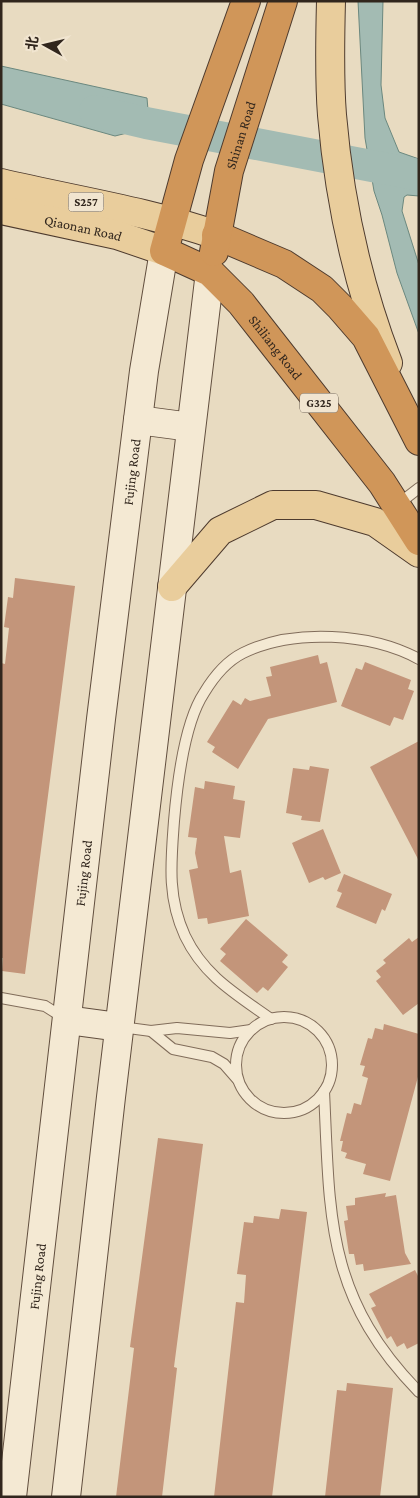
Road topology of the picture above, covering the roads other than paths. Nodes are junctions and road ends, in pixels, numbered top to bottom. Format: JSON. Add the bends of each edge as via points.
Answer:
{"nodes":[{"id":1,"x":246,"y":1,"type":"edge"},
{"id":2,"x":283,"y":1,"type":"edge"},
{"id":3,"x":331,"y":1,"type":"edge"},
{"id":4,"x":211,"y":97,"type":"junction"},
{"id":5,"x":248,"y":110,"type":"junction"},
{"id":6,"x":1,"y":183,"type":"edge"},
{"id":7,"x":1,"y":210,"type":"edge"},
{"id":8,"x":170,"y":221,"type":"junction"},
{"id":9,"x":216,"y":235,"type":"junction"},
{"id":10,"x":164,"y":251,"type":"junction"},
{"id":11,"x":210,"y":272,"type":"junction"},
{"id":12,"x":138,"y":420,"type":"junction"},
{"id":13,"x":191,"y":427,"type":"junction"},
{"id":14,"x":417,"y":438,"type":"edge"},
{"id":15,"x":419,"y":488,"type":"edge"},
{"id":16,"x":397,"y":505,"type":"junction"},
{"id":17,"x":419,"y":540,"type":"edge"},
{"id":18,"x":419,"y":553,"type":"edge"},
{"id":19,"x":172,"y":587,"type":"junction"},
{"id":20,"x":419,"y":660,"type":"edge"},
{"id":21,"x":1,"y":998,"type":"edge"},
{"id":22,"x":271,"y":1019,"type":"junction"},
{"id":23,"x":67,"y":1020,"type":"junction"},
{"id":24,"x":119,"y":1027,"type":"junction"},
{"id":25,"x":251,"y":1030,"type":"junction"},
{"id":26,"x":151,"y":1031,"type":"junction"},
{"id":27,"x":238,"y":1080,"type":"junction"},
{"id":28,"x":324,"y":1091,"type":"junction"},
{"id":29,"x":419,"y":1392,"type":"edge"},
{"id":30,"x":12,"y":1497,"type":"edge"},
{"id":31,"x":66,"y":1497,"type":"edge"}],
"edges":[{"from":1,"to":4,"type":"highway"},
{"from":2,"to":5,"type":"highway","name":"Shinan Road"},
{"from":3,"to":14,"type":"main road","via":[[332,116],[345,202],[359,269],[382,347]]},
{"from":4,"to":5,"type":"highway"},
{"from":4,"to":8,"type":"highway"},
{"from":5,"to":9,"type":"highway","name":"Shinan Road"},
{"from":6,"to":8,"type":"main road","name":"Qiaonan Road","number":"S257"},
{"from":7,"to":10,"type":"main road","name":"Qiaonan Road","number":"S257","via":[[117,235]]},
{"from":8,"to":9,"type":"main road","number":"S257"},
{"from":8,"to":10,"type":"highway"},
{"from":9,"to":11,"type":"highway","name":"Shinan Road"},
{"from":9,"to":14,"type":"highway","via":[[284,264],[322,289],[340,307],[366,337]]},
{"from":10,"to":11,"type":"highway","name":"Shiliang Road","number":"G325"},
{"from":10,"to":12,"type":"main road","name":"Fujing Road"},
{"from":11,"to":13,"type":"main road"},
{"from":11,"to":16,"type":"highway","name":"Shiliang Road","number":"G325","via":[[267,333]]},
{"from":12,"to":13,"type":"main road"},
{"from":12,"to":23,"type":"main road","name":"Fujing Road"},
{"from":13,"to":19,"type":"main road"},
{"from":15,"to":16,"type":"lane"},
{"from":16,"to":17,"type":"highway","name":"Shiliang Road","number":"G325"},
{"from":18,"to":19,"type":"main road","via":[[375,522],[316,505],[273,505],[220,531]]},
{"from":19,"to":24,"type":"main road"},
{"from":20,"to":22,"type":"lane","via":[[384,645],[346,637],[316,636],[268,645],[243,653],[223,668],[203,694],[192,719],[176,798],[171,888],[175,909],[185,936],[217,982]]},
{"from":21,"to":23,"type":"lane","via":[[45,1006]]},
{"from":22,"to":25,"type":"lane"},
{"from":22,"to":28,"type":"lane","via":[[292,1017],[320,1033],[331,1056],[329,1080]]},
{"from":23,"to":24,"type":"main road"},
{"from":23,"to":30,"type":"main road","name":"Fujing Road"},
{"from":24,"to":26,"type":"lane"},
{"from":24,"to":31,"type":"main road"},
{"from":25,"to":26,"type":"lane","via":[[230,1034],[177,1028]]},
{"from":25,"to":27,"type":"lane","via":[[239,1047]]},
{"from":26,"to":27,"type":"lane","via":[[173,1049],[212,1057],[224,1064]]},
{"from":27,"to":28,"type":"lane","via":[[246,1095],[259,1106],[282,1113],[306,1108]]},
{"from":28,"to":29,"type":"lane","via":[[331,1217],[343,1273],[372,1334]]}]}
